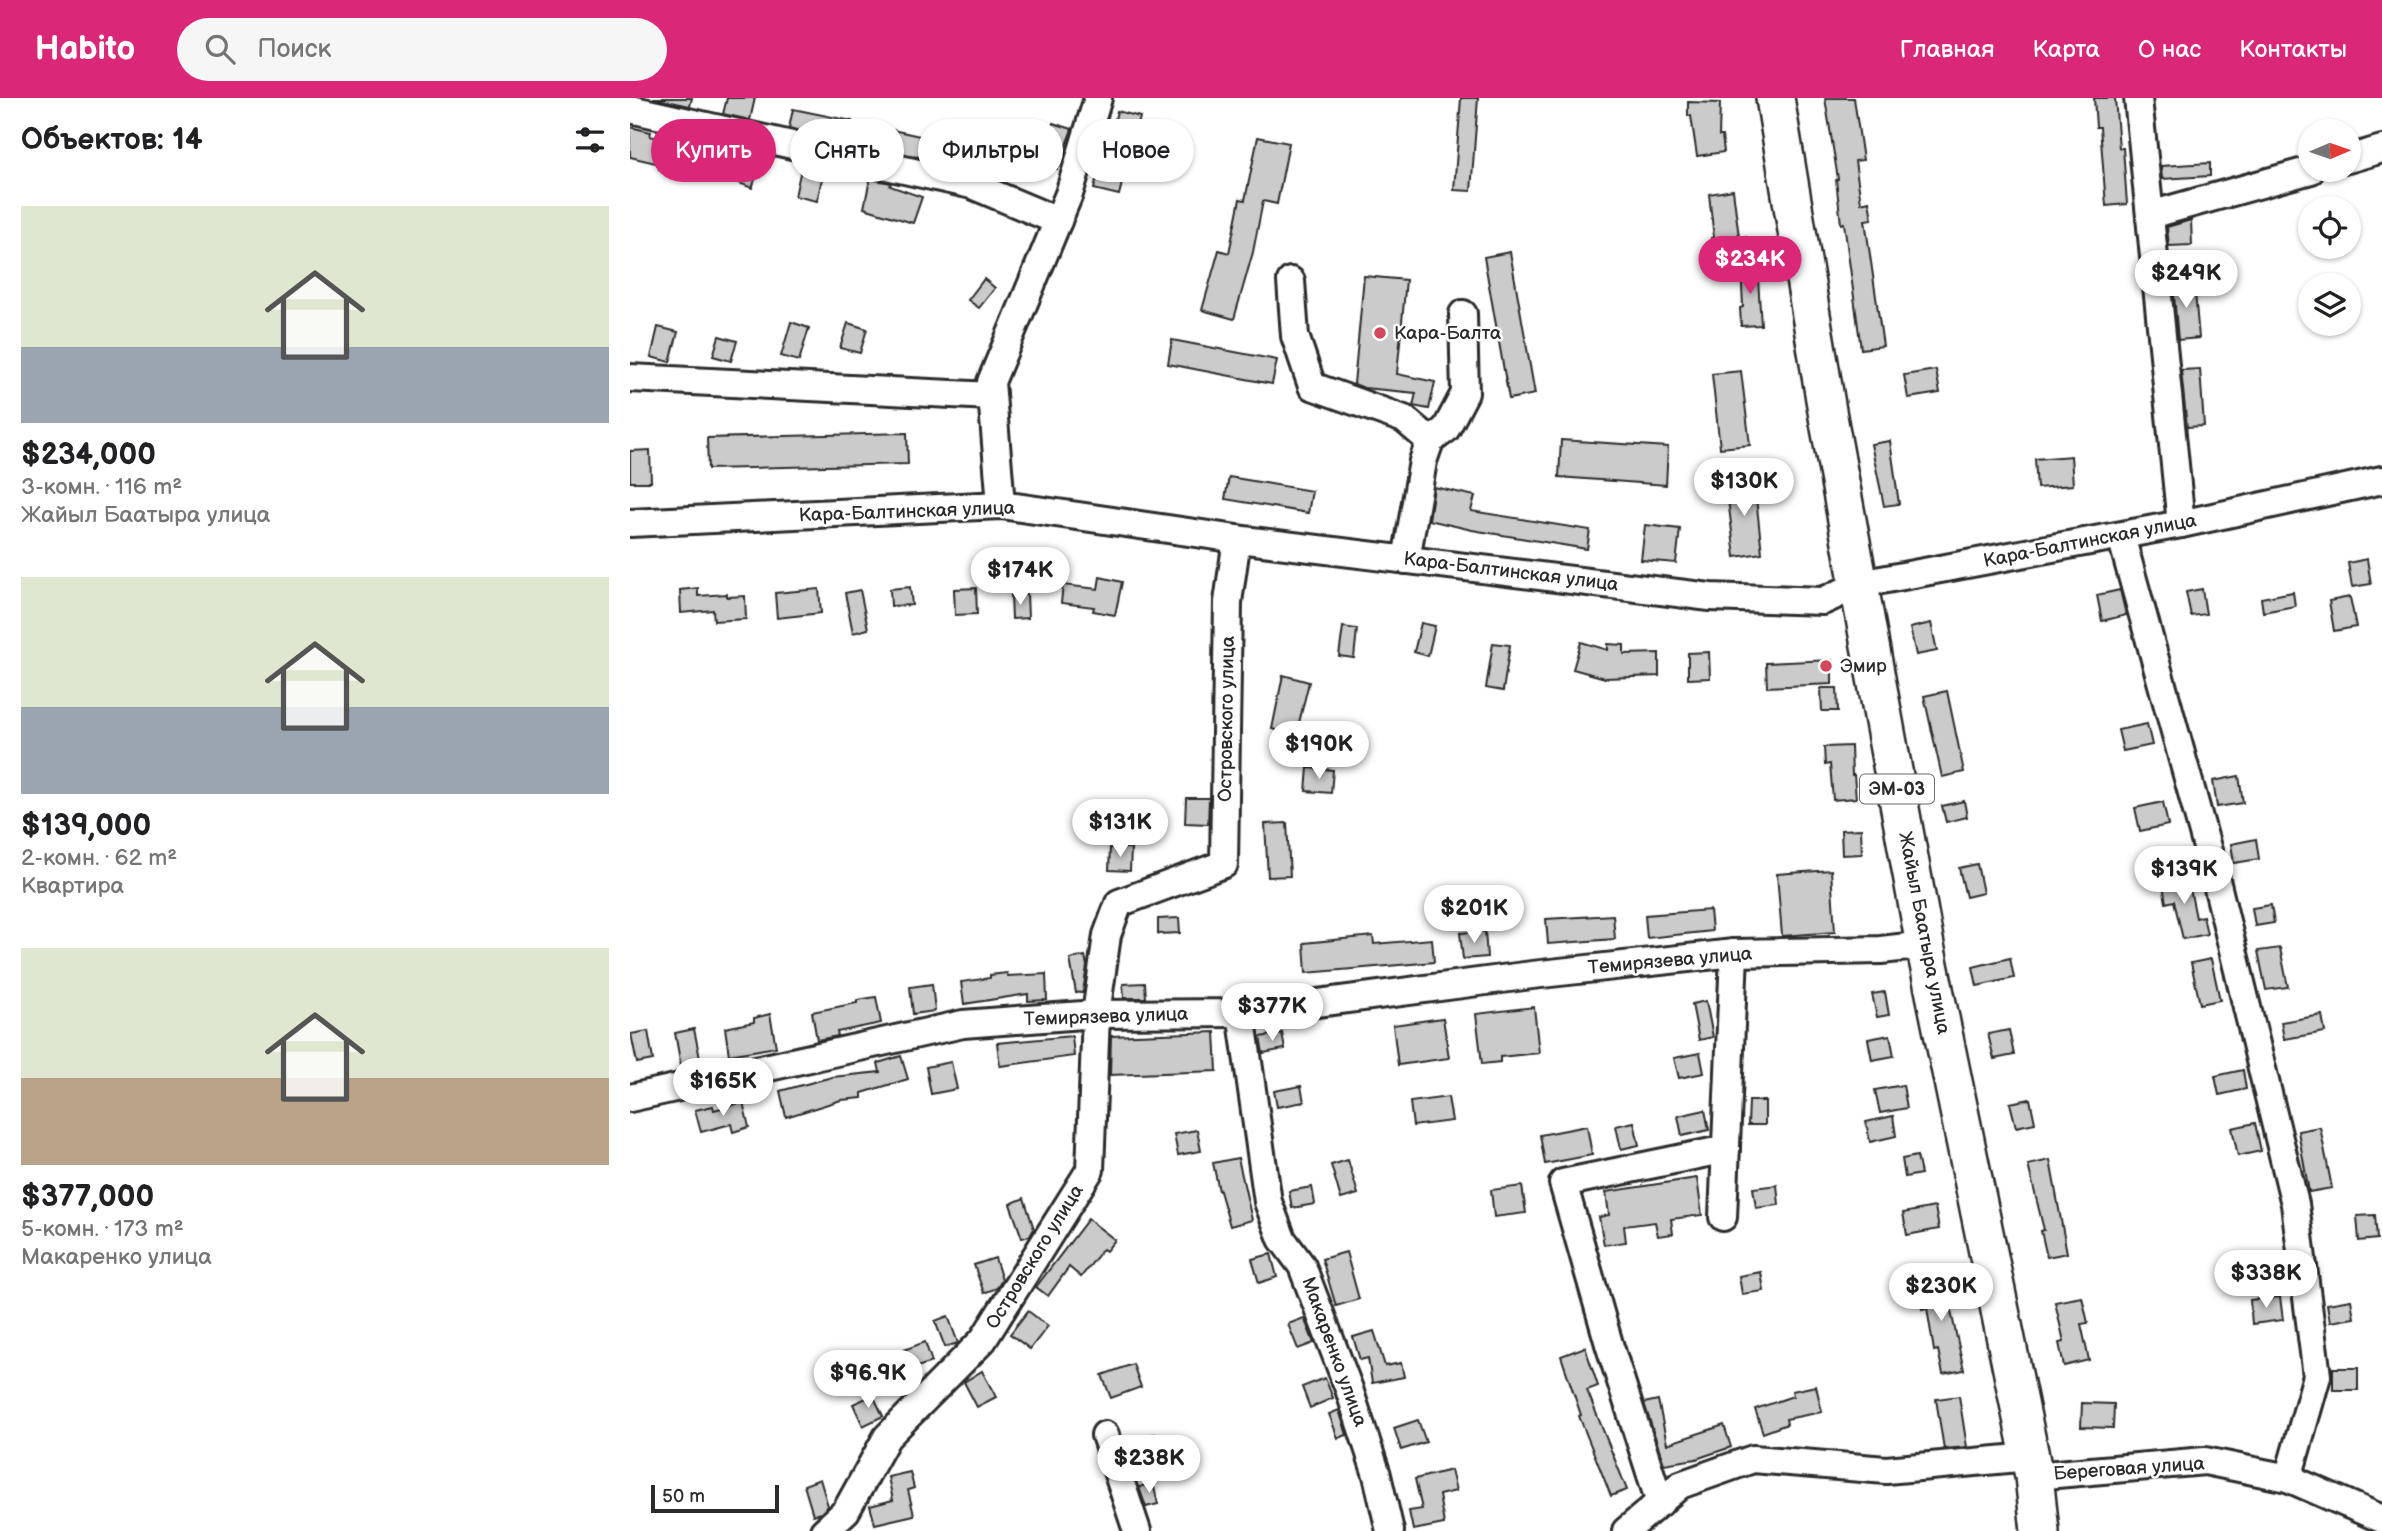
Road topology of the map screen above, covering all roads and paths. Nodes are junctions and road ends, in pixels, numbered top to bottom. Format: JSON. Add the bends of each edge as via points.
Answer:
{"nodes":[{"id":1,"x":1098,"y":98,"type":"edge"},
{"id":2,"x":1775,"y":98,"type":"edge"},
{"id":3,"x":2138,"y":98,"type":"edge"},
{"id":4,"x":630,"y":109,"type":"edge"},
{"id":5,"x":2382,"y":149,"type":"edge"},
{"id":6,"x":2361,"y":155,"type":"edge"},
{"id":7,"x":2298,"y":174,"type":"edge"},
{"id":8,"x":2150,"y":215,"type":"junction"},
{"id":9,"x":1058,"y":221,"type":"junction"},
{"id":10,"x":1291,"y":281,"type":"dead end"},
{"id":11,"x":1463,"y":314,"type":"dead end"},
{"id":12,"x":630,"y":378,"type":"edge"},
{"id":13,"x":992,"y":397,"type":"junction"},
{"id":14,"x":1430,"y":441,"type":"junction"},
{"id":15,"x":2382,"y":480,"type":"edge"},
{"id":16,"x":1002,"y":505,"type":"junction"},
{"id":17,"x":630,"y":523,"type":"edge"},
{"id":18,"x":2181,"y":524,"type":"junction"},
{"id":19,"x":2121,"y":536,"type":"junction"},
{"id":20,"x":1237,"y":539,"type":"junction"},
{"id":21,"x":1406,"y":560,"type":"junction"},
{"id":22,"x":1860,"y":584,"type":"junction"},
{"id":23,"x":1926,"y":945,"type":"junction"},
{"id":24,"x":1734,"y":953,"type":"junction"},
{"id":25,"x":1241,"y":1013,"type":"junction"},
{"id":26,"x":1096,"y":1014,"type":"junction"},
{"id":27,"x":630,"y":1098,"type":"edge"},
{"id":28,"x":1726,"y":1149,"type":"junction"},
{"id":29,"x":1723,"y":1217,"type":"dead end"},
{"id":30,"x":1105,"y":1435,"type":"dead end"},
{"id":31,"x":2020,"y":1464,"type":"junction"},
{"id":32,"x":2288,"y":1478,"type":"junction"},
{"id":33,"x":1660,"y":1503,"type":"junction"},
{"id":34,"x":2382,"y":1519,"type":"edge"},
{"id":35,"x":849,"y":1521,"type":"edge"},
{"id":36,"x":824,"y":1531,"type":"edge"},
{"id":37,"x":1137,"y":1531,"type":"edge"},
{"id":38,"x":1390,"y":1531,"type":"edge"},
{"id":39,"x":1626,"y":1531,"type":"edge"},
{"id":40,"x":2040,"y":1531,"type":"edge"},
{"id":41,"x":2052,"y":1531,"type":"edge"}],
"edges":[{"from":1,"to":9,"type":"street"},
{"from":2,"to":22,"type":"highway","name":"Жайыл Баатыра улица","number":"ЭМ-03"},
{"from":3,"to":8,"type":"street"},
{"from":4,"to":9,"type":"street","via":[[972,185]]},
{"from":5,"to":6,"type":"street"},
{"from":7,"to":8,"type":"street"},
{"from":8,"to":18,"type":"street"},
{"from":9,"to":13,"type":"street","via":[[991,382]]},
{"from":10,"to":14,"type":"street","via":[[1295,336],[1312,386],[1404,419]]},
{"from":11,"to":14,"type":"street","via":[[1465,393],[1446,429]]},
{"from":12,"to":13,"type":"street"},
{"from":13,"to":16,"type":"street"},
{"from":14,"to":21,"type":"street"},
{"from":15,"to":18,"type":"street","name":"Кара-Балтинская улица"},
{"from":16,"to":17,"type":"street","name":"Кара-Балтинская улица"},
{"from":16,"to":20,"type":"street","name":"Кара-Балтинская улица"},
{"from":18,"to":19,"type":"street","name":"Кара-Балтинская улица"},
{"from":19,"to":22,"type":"street","name":"Кара-Балтинская улица"},
{"from":19,"to":32,"type":"street","via":[[2216,880],[2295,1204],[2317,1376]]},
{"from":20,"to":21,"type":"street","name":"Кара-Балтинская улица"},
{"from":20,"to":26,"type":"street","name":"Островского улица","via":[[1228,602],[1224,864],[1119,903],[1107,935]]},
{"from":21,"to":22,"type":"street","name":"Кара-Балтинская улица","via":[[1710,597],[1823,601]]},
{"from":22,"to":23,"type":"highway","name":"Жайыл Баатыра улица","number":"ЭМ-03"},
{"from":23,"to":24,"type":"street","name":"Темирязева улица"},
{"from":23,"to":31,"type":"highway","name":"Жайыл Баатыра улица","number":"ЭМ-03"},
{"from":24,"to":25,"type":"street","name":"Темирязева улица"},
{"from":24,"to":28,"type":"street"},
{"from":25,"to":26,"type":"street","name":"Темирязева улица"},
{"from":25,"to":38,"type":"street","name":"Макаренко улица","via":[[1268,1202],[1282,1239],[1302,1266],[1349,1389]]},
{"from":26,"to":27,"type":"street","name":"Темирязева улица","via":[[963,1024]]},
{"from":26,"to":35,"type":"street","name":"Островского улица","via":[[1090,1170],[983,1340],[887,1437]]},
{"from":28,"to":29,"type":"street"},
{"from":28,"to":33,"type":"street","via":[[1563,1183]]},
{"from":30,"to":37,"type":"street"},
{"from":31,"to":32,"type":"street","name":"Береговая улица","via":[[2205,1461]]},
{"from":31,"to":33,"type":"street","name":"Береговая улица","via":[[1886,1470],[1753,1459],[1681,1485]]},
{"from":31,"to":40,"type":"highway","name":"Жайыл Баатыра улица","number":"ЭМ-03"},
{"from":31,"to":41,"type":"highway","name":"Жайыл Баатыра улица","number":"ЭМ-03"},
{"from":32,"to":34,"type":"street","name":"Береговая улица"},
{"from":33,"to":39,"type":"street","name":"Береговая улица"},
{"from":35,"to":36,"type":"street","name":"Островского улица"}]}
